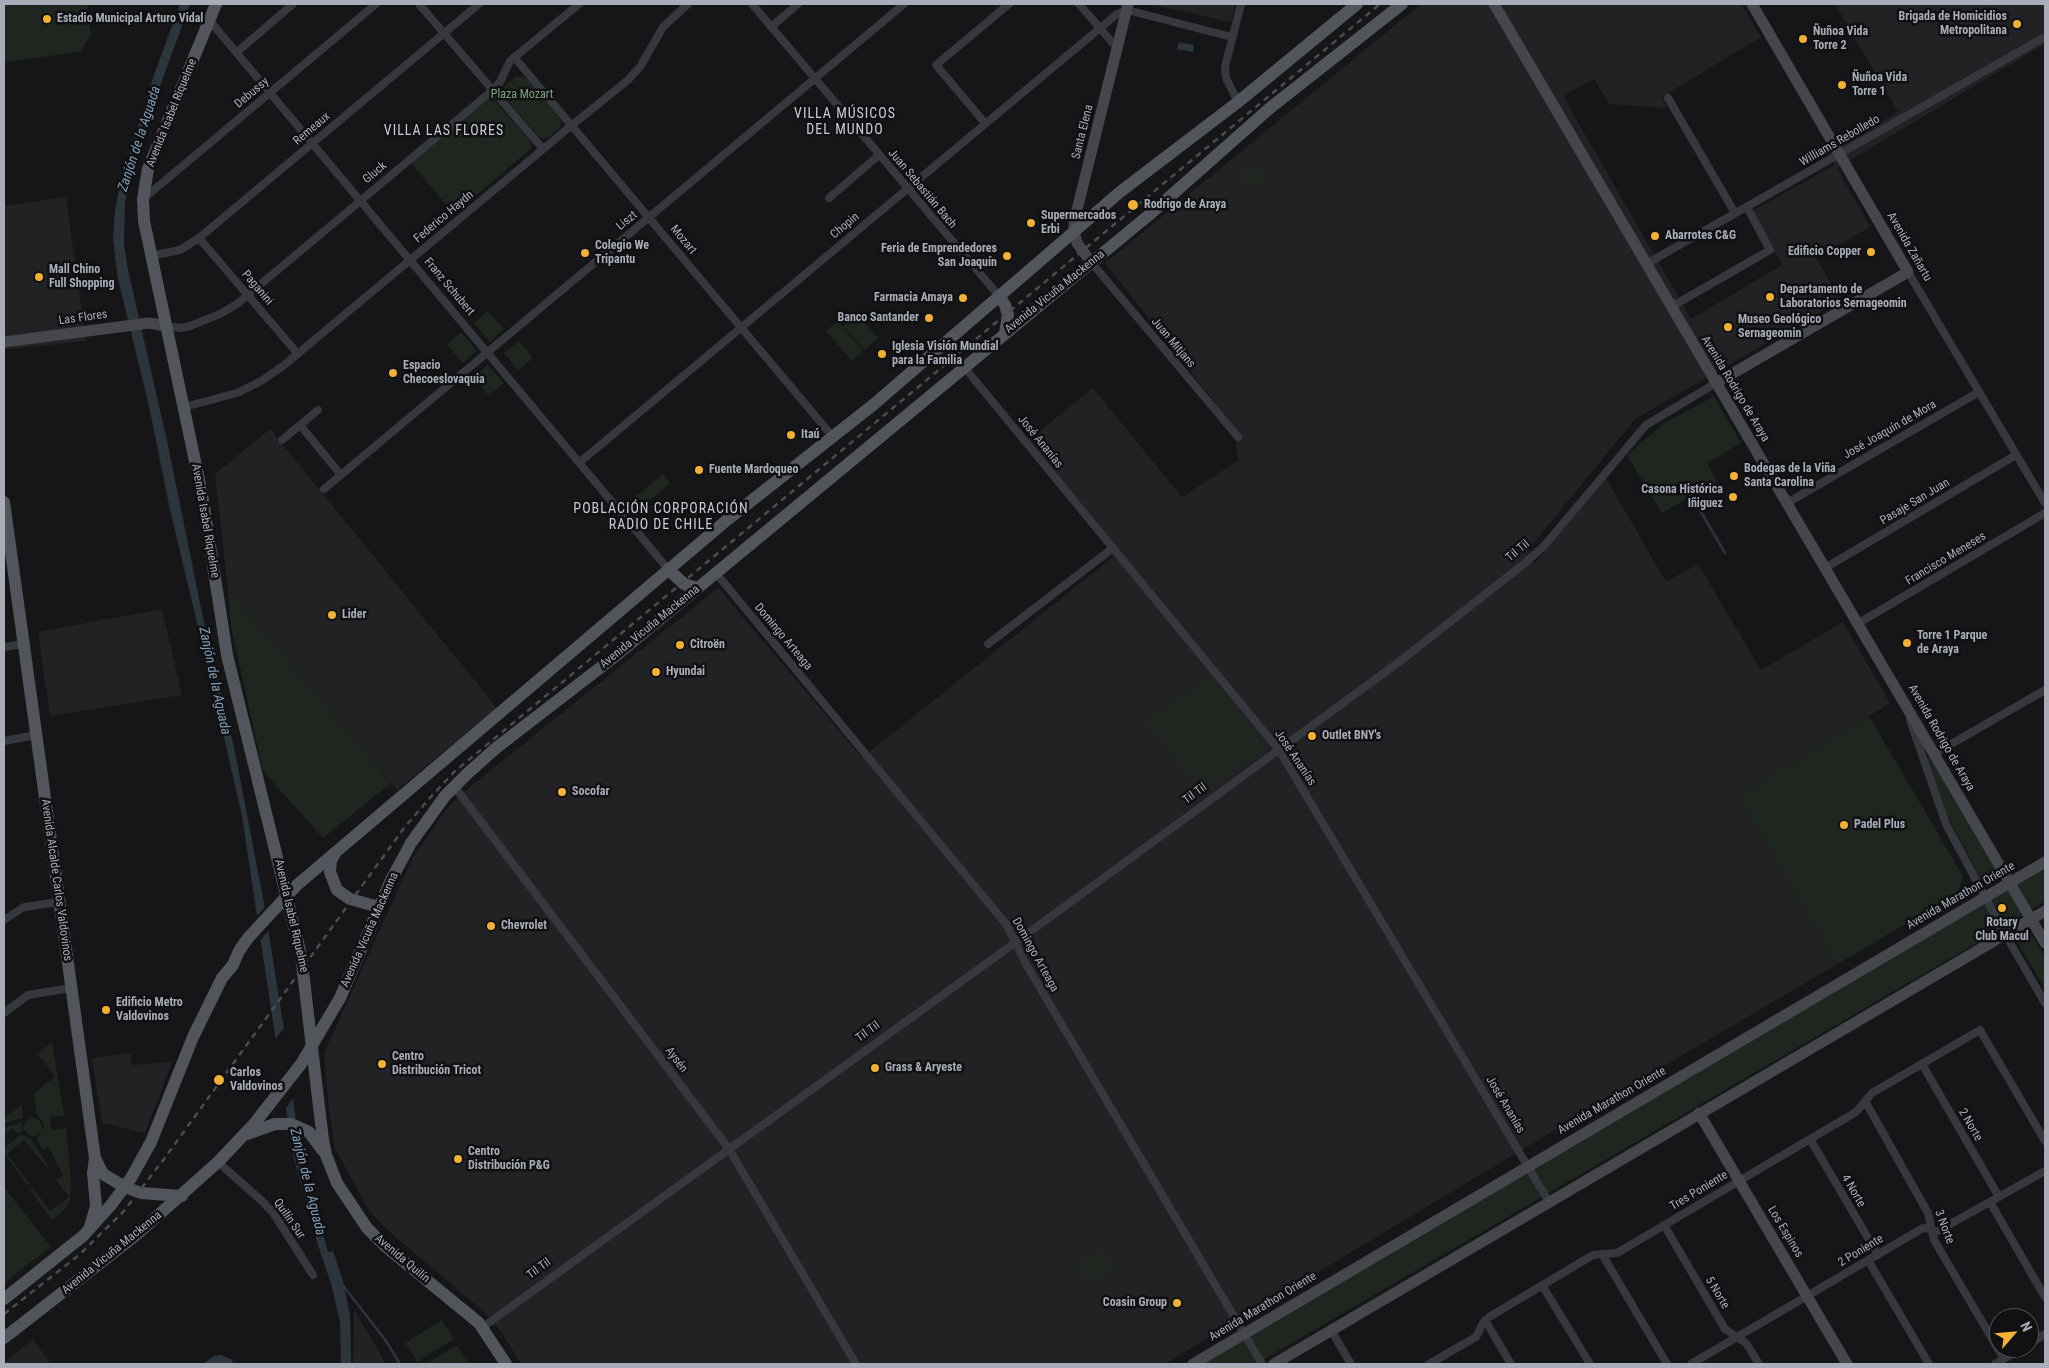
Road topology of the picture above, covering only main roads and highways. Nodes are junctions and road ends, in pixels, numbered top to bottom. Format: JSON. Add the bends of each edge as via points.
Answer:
{"nodes":[{"id":1,"x":216,"y":4,"type":"edge"},
{"id":2,"x":1357,"y":4,"type":"edge"},
{"id":3,"x":1402,"y":4,"type":"edge"},
{"id":4,"x":1494,"y":4,"type":"edge"},
{"id":5,"x":1752,"y":4,"type":"edge"},
{"id":6,"x":1128,"y":7,"type":"edge"},
{"id":7,"x":1074,"y":231,"type":"junction"},
{"id":8,"x":1091,"y":262,"type":"junction"},
{"id":9,"x":1908,"y":272,"type":"joint"},
{"id":10,"x":999,"y":296,"type":"junction"},
{"id":11,"x":166,"y":326,"type":"junction"},
{"id":12,"x":1006,"y":332,"type":"junction"},
{"id":13,"x":4,"y":342,"type":"edge"},
{"id":14,"x":1716,"y":383,"type":"junction"},
{"id":15,"x":4,"y":502,"type":"edge"},
{"id":16,"x":668,"y":569,"type":"junction"},
{"id":17,"x":697,"y":588,"type":"junction"},
{"id":18,"x":336,"y":851,"type":"junction"},
{"id":19,"x":2045,"y":862,"type":"edge"},
{"id":20,"x":2010,"y":883,"type":"junction"},
{"id":21,"x":287,"y":894,"type":"junction"},
{"id":22,"x":379,"y":907,"type":"junction"},
{"id":23,"x":2045,"y":911,"type":"edge"},
{"id":24,"x":2031,"y":919,"type":"junction"},
{"id":25,"x":2045,"y":943,"type":"edge"},
{"id":26,"x":312,"y":1047,"type":"junction"},
{"id":27,"x":1699,"y":1113,"type":"junction"},
{"id":28,"x":246,"y":1134,"type":"junction"},
{"id":29,"x":326,"y":1155,"type":"junction"},
{"id":30,"x":95,"y":1158,"type":"junction"},
{"id":31,"x":125,"y":1187,"type":"junction"},
{"id":32,"x":182,"y":1196,"type":"junction"},
{"id":33,"x":89,"y":1229,"type":"junction"},
{"id":34,"x":4,"y":1299,"type":"edge"},
{"id":35,"x":4,"y":1338,"type":"edge"},
{"id":36,"x":506,"y":1364,"type":"edge"},
{"id":37,"x":1193,"y":1364,"type":"edge"},
{"id":38,"x":1274,"y":1364,"type":"edge"},
{"id":39,"x":1847,"y":1364,"type":"edge"}],
"edges":[{"from":1,"to":11,"type":"main road","name":"Avenida Isabel Riquelme","via":[[148,169],[143,199],[144,220]]},
{"from":2,"to":7,"type":"main road"},
{"from":3,"to":8,"type":"main road","name":"Avenida Vicuña Mackenna","via":[[1270,108],[1176,193]]},
{"from":4,"to":14,"type":"main road","name":"Avenida Rodrigo de Araya"},
{"from":5,"to":9,"type":"main road","name":"Avenida Zañartu"},
{"from":6,"to":7,"type":"main road","name":"Santa Elena"},
{"from":7,"to":8,"type":"main road","via":[[1077,243]]},
{"from":7,"to":10,"type":"main road"},
{"from":8,"to":12,"type":"main road","name":"Avenida Vicuña Mackenna"},
{"from":9,"to":14,"type":"main road","name":"Til Til"},
{"from":10,"to":12,"type":"main road","via":[[1007,310]]},
{"from":10,"to":16,"type":"main road","via":[[873,405]]},
{"from":11,"to":13,"type":"main road","name":"Las Flores","via":[[149,323]]},
{"from":11,"to":21,"type":"main road","name":"Avenida Isabel Riquelme","via":[[202,494],[227,655]]},
{"from":12,"to":17,"type":"main road","name":"Avenida Vicuña Mackenna"},
{"from":14,"to":20,"type":"main road","name":"Avenida Rodrigo de Araya"},
{"from":15,"to":30,"type":"main road","name":"Avenida Alcalde Carlos Valdovinos"},
{"from":16,"to":17,"type":"main road","via":[[684,584]]},
{"from":16,"to":18,"type":"main road"},
{"from":17,"to":22,"type":"main road","name":"Avenida Vicuña Mackenna","via":[[454,786],[411,843]]},
{"from":18,"to":21,"type":"main road"},
{"from":18,"to":22,"type":"main road","via":[[330,872],[337,890],[350,899]]},
{"from":19,"to":20,"type":"main road","name":"Avenida Marathon Oriente"},
{"from":20,"to":24,"type":"main road","name":"Avenida Rodrigo de Araya"},
{"from":20,"to":37,"type":"main road","name":"Avenida Marathon Oriente"},
{"from":21,"to":26,"type":"main road","name":"Avenida Isabel Riquelme","via":[[305,979]]},
{"from":21,"to":31,"type":"main road","via":[[239,951],[234,964],[226,972],[182,1062],[151,1142]]},
{"from":22,"to":26,"type":"main road","name":"Avenida Vicuña Mackenna","via":[[340,998]]},
{"from":23,"to":24,"type":"main road"},
{"from":24,"to":25,"type":"main road","name":"Avenida Rodrigo de Araya"},
{"from":24,"to":27,"type":"main road"},
{"from":26,"to":28,"type":"main road","name":"Avenida Vicuña Mackenna"},
{"from":26,"to":29,"type":"main road","name":"Avenida Quilín"},
{"from":27,"to":38,"type":"main road"},
{"from":27,"to":39,"type":"main road","name":"Los Espinos"},
{"from":28,"to":29,"type":"main road","via":[[280,1123],[298,1126],[309,1132]]},
{"from":28,"to":32,"type":"main road","name":"Avenida Vicuña Mackenna"},
{"from":29,"to":36,"type":"main road","name":"Avenida Quilín","via":[[341,1190],[358,1217],[384,1246],[469,1313],[483,1327]]},
{"from":30,"to":31,"type":"main road","name":"Avenida Alcalde Carlos Valdovinos","via":[[103,1174]]},
{"from":30,"to":33,"type":"main road","via":[[96,1206]]},
{"from":31,"to":32,"type":"main road","name":"Avenida Alcalde Carlos Valdovinos","via":[[141,1193]]},
{"from":31,"to":33,"type":"main road"},
{"from":32,"to":35,"type":"main road","name":"Avenida Vicuña Mackenna","via":[[105,1261]]},
{"from":33,"to":34,"type":"main road"}]}
